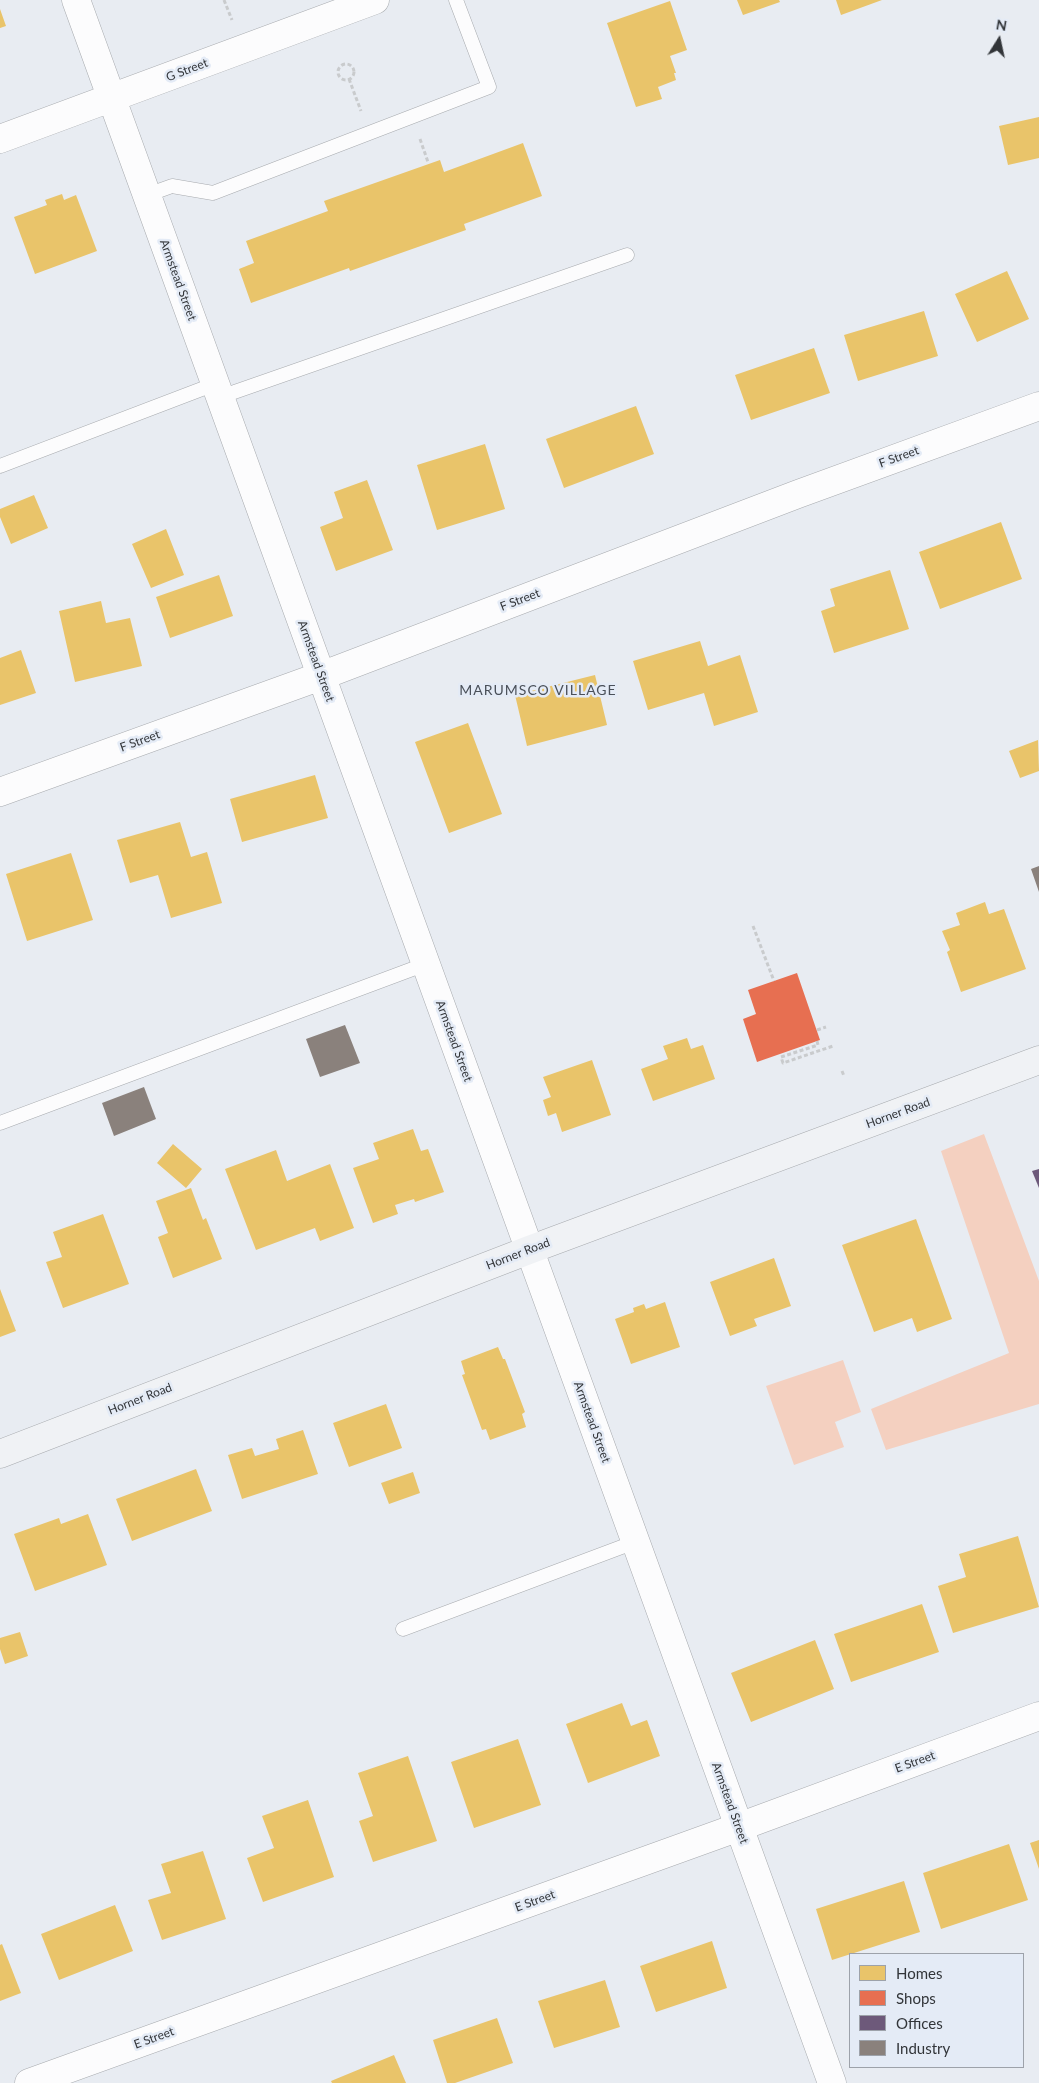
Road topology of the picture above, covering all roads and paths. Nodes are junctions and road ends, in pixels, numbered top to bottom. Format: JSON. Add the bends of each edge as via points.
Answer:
{"nodes":[{"id":1,"x":76,"y":0,"type":"edge"},
{"id":2,"x":375,"y":0,"type":"edge"},
{"id":3,"x":456,"y":0,"type":"edge"},
{"id":4,"x":349,"y":79,"type":"junction"},
{"id":5,"x":111,"y":98,"type":"junction"},
{"id":6,"x":369,"y":134,"type":"junction"},
{"id":7,"x":0,"y":139,"type":"edge"},
{"id":8,"x":147,"y":195,"type":"junction"},
{"id":9,"x":627,"y":255,"type":"dead end"},
{"id":10,"x":218,"y":390,"type":"junction"},
{"id":11,"x":1039,"y":406,"type":"edge"},
{"id":12,"x":0,"y":466,"type":"edge"},
{"id":13,"x":321,"y":676,"type":"junction"},
{"id":14,"x":0,"y":792,"type":"edge"},
{"id":15,"x":753,"y":926,"type":"dead end"},
{"id":16,"x":426,"y":964,"type":"junction"},
{"id":17,"x":774,"y":981,"type":"dead end"},
{"id":18,"x":826,"y":1027,"type":"dead end"},
{"id":19,"x":817,"y":1030,"type":"dead end"},
{"id":20,"x":817,"y":1041,"type":"dead end"},
{"id":21,"x":833,"y":1046,"type":"dead end"},
{"id":22,"x":1039,"y":1060,"type":"edge"},
{"id":23,"x":842,"y":1071,"type":"dead end"},
{"id":24,"x":844,"y":1076,"type":"dead end"},
{"id":25,"x":0,"y":1123,"type":"edge"},
{"id":26,"x":529,"y":1250,"type":"junction"},
{"id":27,"x":0,"y":1454,"type":"edge"},
{"id":28,"x":635,"y":1542,"type":"junction"},
{"id":29,"x":403,"y":1630,"type":"dead end"},
{"id":30,"x":1039,"y":1716,"type":"edge"},
{"id":31,"x":738,"y":1827,"type":"junction"},
{"id":32,"x":29,"y":2083,"type":"edge"},
{"id":33,"x":832,"y":2083,"type":"edge"}],
"edges":[{"from":1,"to":5,"type":"street","name":"Armstead Street"},
{"from":2,"to":5,"type":"street","name":"G Street"},
{"from":3,"to":6,"type":"lane","via":[[489,87]]},
{"from":4,"to":4,"type":"path","via":[[339,74],[344,64],[354,69]]},
{"from":4,"to":6,"type":"path"},
{"from":5,"to":7,"type":"street","name":"G Street"},
{"from":5,"to":8,"type":"street","name":"Armstead Street"},
{"from":6,"to":8,"type":"lane","via":[[213,194],[172,186]]},
{"from":8,"to":10,"type":"street","name":"Armstead Street"},
{"from":9,"to":10,"type":"lane"},
{"from":10,"to":12,"type":"lane"},
{"from":10,"to":13,"type":"street","name":"Armstead Street"},
{"from":11,"to":13,"type":"street","name":"F Street"},
{"from":13,"to":14,"type":"street","name":"F Street"},
{"from":13,"to":16,"type":"street","name":"Armstead Street"},
{"from":15,"to":17,"type":"path"},
{"from":16,"to":25,"type":"lane"},
{"from":16,"to":26,"type":"street","name":"Armstead Street"},
{"from":18,"to":19,"type":"path"},
{"from":20,"to":21,"type":"path","via":[[818,1045],[781,1057],[783,1063]]},
{"from":22,"to":26,"type":"main road","name":"Horner Road"},
{"from":23,"to":24,"type":"path"},
{"from":26,"to":27,"type":"main road","name":"Horner Road"},
{"from":26,"to":28,"type":"street","name":"Armstead Street"},
{"from":28,"to":29,"type":"lane"},
{"from":28,"to":31,"type":"street","name":"Armstead Street"},
{"from":30,"to":31,"type":"street","name":"E Street"},
{"from":31,"to":32,"type":"street","name":"E Street"},
{"from":31,"to":33,"type":"street","name":"Armstead Street"}]}
